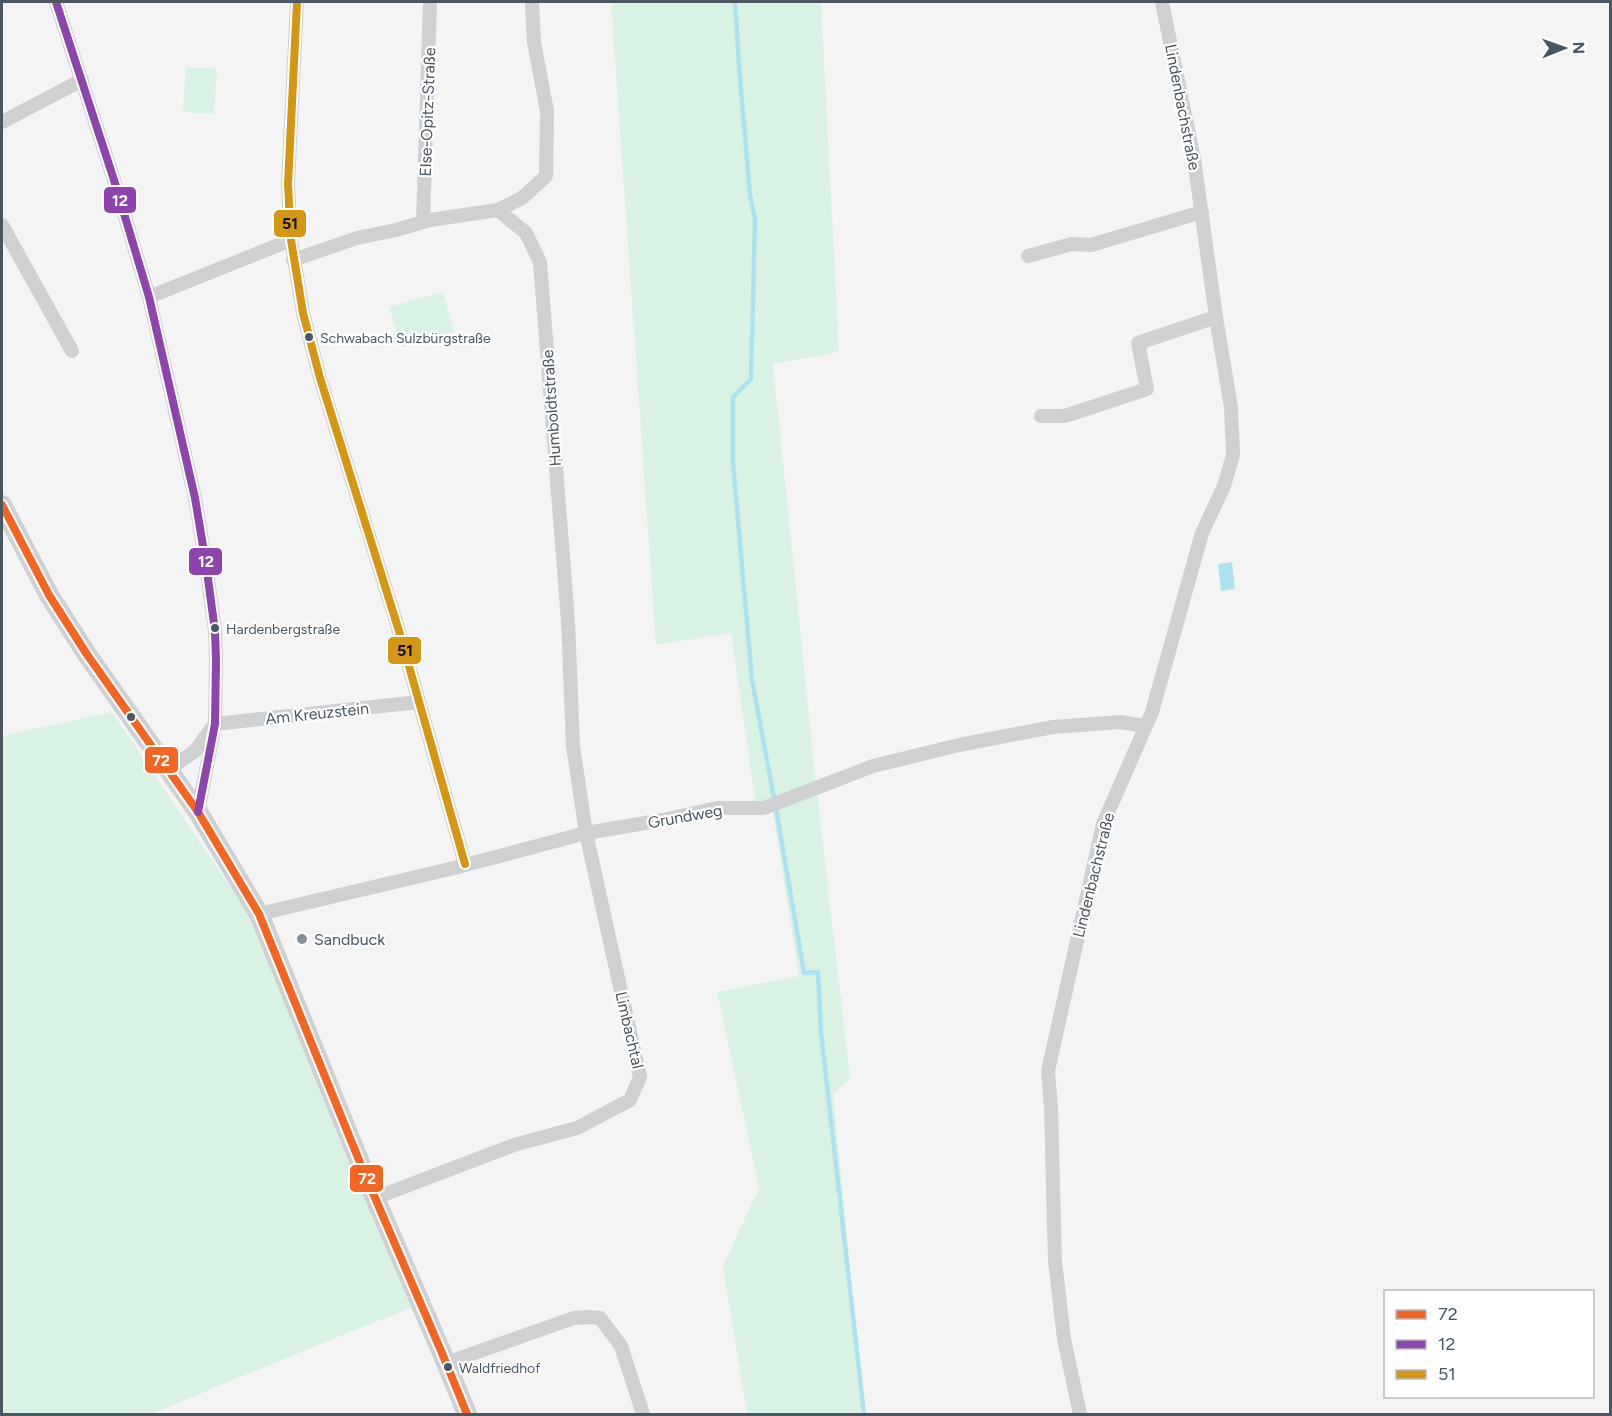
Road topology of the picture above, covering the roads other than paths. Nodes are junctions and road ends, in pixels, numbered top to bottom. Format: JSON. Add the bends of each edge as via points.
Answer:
{"nodes":[{"id":1,"x":56,"y":2,"type":"edge"},
{"id":2,"x":297,"y":2,"type":"edge"},
{"id":3,"x":430,"y":2,"type":"edge"},
{"id":4,"x":532,"y":2,"type":"edge"},
{"id":5,"x":1162,"y":2,"type":"edge"},
{"id":6,"x":82,"y":80,"type":"junction"},
{"id":7,"x":2,"y":122,"type":"edge"},
{"id":8,"x":498,"y":210,"type":"junction"},
{"id":9,"x":1202,"y":212,"type":"junction"},
{"id":10,"x":423,"y":222,"type":"junction"},
{"id":11,"x":2,"y":225,"type":"edge"},
{"id":12,"x":291,"y":240,"type":"junction"},
{"id":13,"x":1028,"y":256,"type":"dead end"},
{"id":14,"x":293,"y":260,"type":"junction"},
{"id":15,"x":149,"y":297,"type":"junction"},
{"id":16,"x":1216,"y":317,"type":"junction"},
{"id":17,"x":72,"y":351,"type":"dead end"},
{"id":18,"x":1041,"y":416,"type":"dead end"},
{"id":19,"x":2,"y":505,"type":"edge"},
{"id":20,"x":420,"y":702,"type":"junction"},
{"id":21,"x":215,"y":723,"type":"junction"},
{"id":22,"x":1145,"y":726,"type":"junction"},
{"id":23,"x":168,"y":770,"type":"junction"},
{"id":24,"x":198,"y":812,"type":"junction"},
{"id":25,"x":586,"y":833,"type":"junction"},
{"id":26,"x":465,"y":864,"type":"junction"},
{"id":27,"x":259,"y":914,"type":"junction"},
{"id":28,"x":375,"y":1197,"type":"junction"},
{"id":29,"x":446,"y":1362,"type":"junction"},
{"id":30,"x":467,"y":1414,"type":"edge"},
{"id":31,"x":643,"y":1414,"type":"edge"},
{"id":32,"x":1080,"y":1414,"type":"edge"}],
"edges":[{"from":1,"to":6,"type":"street"},
{"from":2,"to":12,"type":"street","via":[[288,184]]},
{"from":3,"to":10,"type":"street","name":"Else-Opitz-Straße"},
{"from":4,"to":8,"type":"street","via":[[534,42],[547,111],[546,176],[522,198]]},
{"from":5,"to":9,"type":"street","name":"Lindenbachstraße"},
{"from":6,"to":7,"type":"street"},
{"from":6,"to":15,"type":"street"},
{"from":8,"to":10,"type":"street"},
{"from":8,"to":25,"type":"street","name":"Humboldtstraße","via":[[526,233],[540,262],[568,621],[573,746]]},
{"from":9,"to":13,"type":"street","via":[[1091,245],[1072,244]]},
{"from":9,"to":16,"type":"street","name":"Lindenbachstraße"},
{"from":10,"to":14,"type":"street","via":[[357,238]]},
{"from":11,"to":17,"type":"street"},
{"from":12,"to":14,"type":"street"},
{"from":12,"to":15,"type":"street"},
{"from":14,"to":20,"type":"street","via":[[320,378]]},
{"from":15,"to":21,"type":"street","via":[[195,498],[206,564],[215,641]]},
{"from":16,"to":18,"type":"street","via":[[1138,343],[1147,389],[1065,416]]},
{"from":16,"to":22,"type":"street","name":"Lindenbachstraße","via":[[1231,407],[1233,455],[1224,486],[1202,533]]},
{"from":19,"to":23,"type":"main road","via":[[49,595]]},
{"from":20,"to":21,"type":"street","name":"Am Kreuzstein"},
{"from":20,"to":26,"type":"street"},
{"from":21,"to":23,"type":"street","via":[[195,751]]},
{"from":21,"to":24,"type":"street"},
{"from":22,"to":25,"type":"street","name":"Grundweg","via":[[1120,722],[1030,731],[873,766],[764,808],[717,808]]},
{"from":22,"to":32,"type":"street","name":"Lindenbachstraße","via":[[1103,824],[1048,1071],[1055,1261],[1064,1339]]},
{"from":23,"to":24,"type":"main road"},
{"from":24,"to":27,"type":"main road"},
{"from":25,"to":26,"type":"street","name":"Grundweg"},
{"from":25,"to":28,"type":"street","name":"Limbachtal","via":[[640,1077],[630,1100],[577,1128],[514,1145]]},
{"from":26,"to":27,"type":"street","name":"Grundweg"},
{"from":27,"to":28,"type":"main road"},
{"from":28,"to":29,"type":"main road"},
{"from":29,"to":30,"type":"main road"},
{"from":29,"to":31,"type":"street","via":[[574,1318],[600,1318],[621,1346]]}]}
